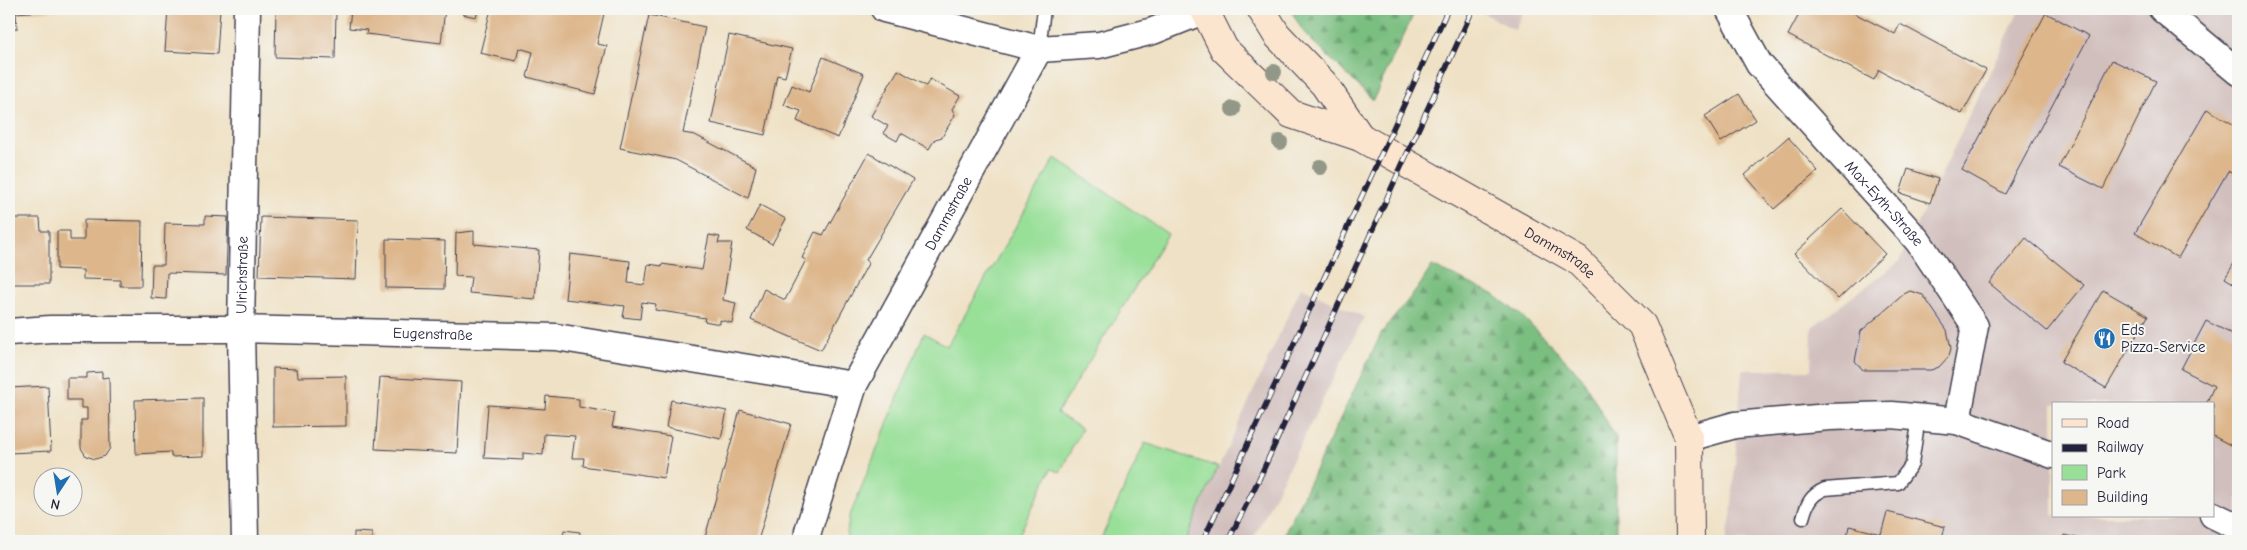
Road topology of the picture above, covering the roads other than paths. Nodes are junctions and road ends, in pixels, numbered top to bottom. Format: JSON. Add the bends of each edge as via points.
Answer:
{"nodes":[{"id":1,"x":247,"y":9,"type":"edge"},
{"id":2,"x":884,"y":9,"type":"edge"},
{"id":3,"x":1044,"y":9,"type":"edge"},
{"id":4,"x":1261,"y":9,"type":"edge"},
{"id":5,"x":1729,"y":9,"type":"edge"},
{"id":6,"x":2162,"y":9,"type":"edge"},
{"id":7,"x":1205,"y":10,"type":"edge"},
{"id":8,"x":1039,"y":49,"type":"junction"},
{"id":9,"x":2238,"y":72,"type":"edge"},
{"id":10,"x":1360,"y":137,"type":"junction"},
{"id":11,"x":242,"y":329,"type":"junction"},
{"id":12,"x":9,"y":332,"type":"edge"},
{"id":13,"x":854,"y":385,"type":"junction"},
{"id":14,"x":1919,"y":417,"type":"junction"},
{"id":15,"x":1957,"y":421,"type":"junction"},
{"id":16,"x":1689,"y":438,"type":"junction"},
{"id":17,"x":2052,"y":455,"type":"edge"},
{"id":18,"x":2214,"y":515,"type":"edge"},
{"id":19,"x":1803,"y":518,"type":"dead end"},
{"id":20,"x":2238,"y":527,"type":"edge"},
{"id":21,"x":245,"y":541,"type":"edge"},
{"id":22,"x":807,"y":541,"type":"edge"},
{"id":23,"x":1690,"y":541,"type":"edge"}],
"edges":[{"from":1,"to":11,"type":"street","name":"Ulrichstraße"},
{"from":2,"to":8,"type":"street"},
{"from":3,"to":8,"type":"lane"},
{"from":4,"to":10,"type":"street","name":"Dammstraße","via":[[1277,35],[1324,84]]},
{"from":5,"to":15,"type":"street","name":"Max-Eyth-Straße","via":[[1759,64],[1918,242],[1975,326]]},
{"from":6,"to":9,"type":"street"},
{"from":7,"to":8,"type":"street","name":"Dammstraße","via":[[1153,31],[1099,45]]},
{"from":7,"to":10,"type":"street","name":"Dammstraße","via":[[1224,49],[1291,114]]},
{"from":8,"to":13,"type":"street","name":"Dammstraße"},
{"from":10,"to":16,"type":"street","name":"Dammstraße","via":[[1577,260],[1642,325]]},
{"from":11,"to":12,"type":"street","name":"Eugenstraße"},
{"from":11,"to":13,"type":"street","name":"Eugenstraße","via":[[556,337]]},
{"from":11,"to":21,"type":"street","name":"Ulrichstraße"},
{"from":13,"to":22,"type":"street","name":"Dammstraße"},
{"from":14,"to":15,"type":"street"},
{"from":14,"to":16,"type":"street","via":[[1847,416],[1744,424]]},
{"from":14,"to":19,"type":"lane","via":[[1912,464],[1898,483],[1825,489],[1814,493]]},
{"from":15,"to":17,"type":"street"},
{"from":16,"to":23,"type":"street"},
{"from":18,"to":20,"type":"street"}]}
